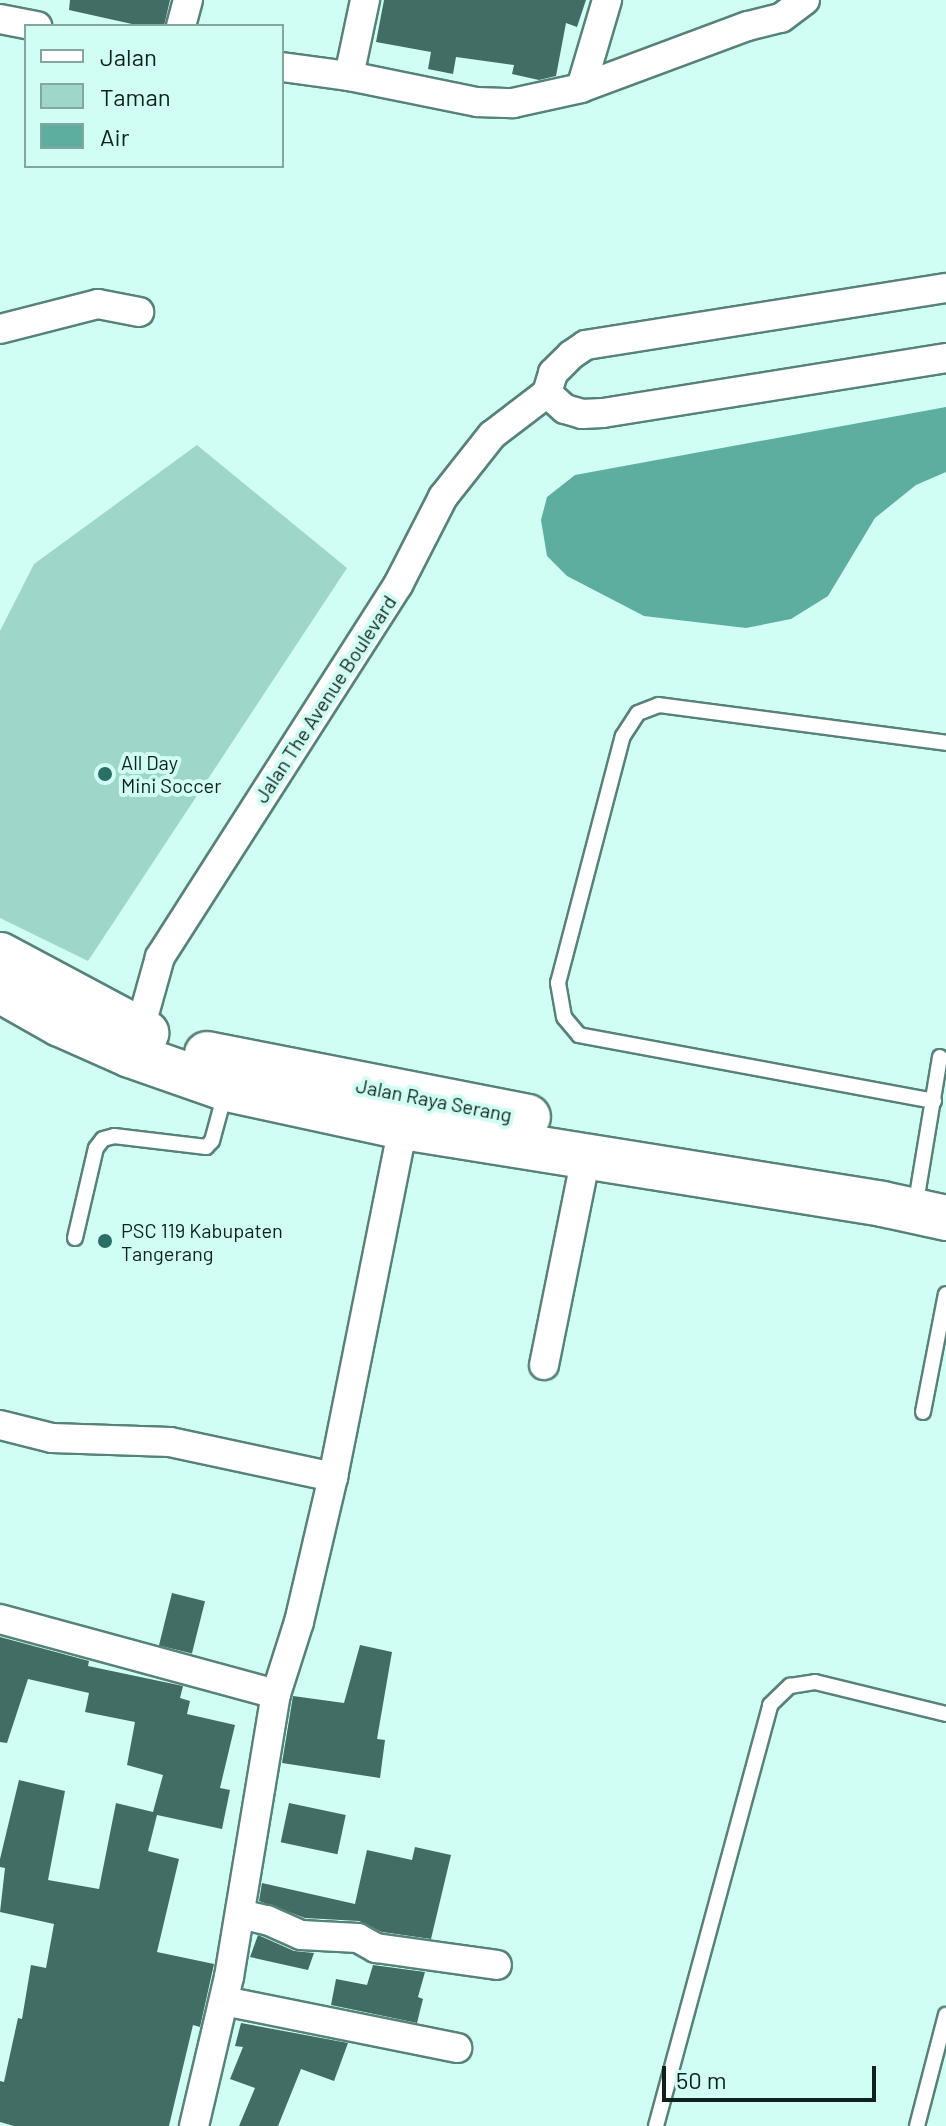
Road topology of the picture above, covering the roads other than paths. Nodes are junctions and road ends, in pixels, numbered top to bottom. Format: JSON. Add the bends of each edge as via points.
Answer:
{"nodes":[{"id":1,"x":188,"y":0,"type":"edge"},
{"id":2,"x":365,"y":0,"type":"edge"},
{"id":3,"x":607,"y":0,"type":"edge"},
{"id":4,"x":805,"y":0,"type":"edge"},
{"id":5,"x":0,"y":19,"type":"edge"},
{"id":6,"x":26,"y":24,"type":"edge"},
{"id":7,"x":182,"y":24,"type":"edge"},
{"id":8,"x":284,"y":67,"type":"edge"},
{"id":9,"x":349,"y":76,"type":"junction"},
{"id":10,"x":581,"y":88,"type":"junction"},
{"id":11,"x":946,"y":288,"type":"edge"},
{"id":12,"x":139,"y":312,"type":"dead end"},
{"id":13,"x":0,"y":329,"type":"edge"},
{"id":14,"x":946,"y":358,"type":"edge"},
{"id":15,"x":547,"y":393,"type":"junction"},
{"id":16,"x":946,"y":743,"type":"edge"},
{"id":17,"x":0,"y":955,"type":"edge"},
{"id":18,"x":0,"y":990,"type":"edge"},
{"id":19,"x":136,"y":1043,"type":"junction"},
{"id":20,"x":940,"y":1057,"type":"dead end"},
{"id":21,"x":227,"y":1089,"type":"junction"},
{"id":22,"x":934,"y":1101,"type":"junction"},
{"id":23,"x":403,"y":1127,"type":"junction"},
{"id":24,"x":586,"y":1157,"type":"junction"},
{"id":25,"x":914,"y":1212,"type":"edge"},
{"id":26,"x":75,"y":1238,"type":"dead end"},
{"id":27,"x":946,"y":1294,"type":"edge"},
{"id":28,"x":544,"y":1365,"type":"dead end"},
{"id":29,"x":923,"y":1412,"type":"dead end"},
{"id":30,"x":0,"y":1425,"type":"edge"},
{"id":31,"x":333,"y":1477,"type":"junction"},
{"id":32,"x":0,"y":1619,"type":"edge"},
{"id":33,"x":276,"y":1694,"type":"junction"},
{"id":34,"x":946,"y":1714,"type":"edge"},
{"id":35,"x":240,"y":1914,"type":"junction"},
{"id":36,"x":497,"y":1965,"type":"dead end"},
{"id":37,"x":224,"y":2001,"type":"junction"},
{"id":38,"x":946,"y":2015,"type":"edge"},
{"id":39,"x":457,"y":2048,"type":"dead end"},
{"id":40,"x":194,"y":2126,"type":"edge"},
{"id":41,"x":656,"y":2126,"type":"edge"},
{"id":42,"x":917,"y":2126,"type":"edge"}],
"edges":[{"from":1,"to":7,"type":"street"},
{"from":2,"to":9,"type":"street"},
{"from":3,"to":10,"type":"street"},
{"from":4,"to":10,"type":"street","via":[[781,18]]},
{"from":5,"to":6,"type":"street"},
{"from":8,"to":9,"type":"street"},
{"from":9,"to":10,"type":"street","via":[[477,102],[513,103]]},
{"from":11,"to":15,"type":"street","name":"Jalan The Avenue Boulevard","via":[[586,345],[553,373]]},
{"from":12,"to":13,"type":"street","via":[[98,304]]},
{"from":14,"to":15,"type":"street","via":[[603,413],[565,409]]},
{"from":15,"to":19,"type":"street","name":"Jalan The Avenue Boulevard","via":[[492,435],[443,497],[398,585],[160,957]]},
{"from":16,"to":22,"type":"lane","via":[[659,705],[638,713],[623,736],[558,983],[564,1017],[579,1035]]},
{"from":17,"to":19,"type":"highway","name":"Jalan Raya Serang"},
{"from":18,"to":19,"type":"highway","name":"Jalan Raya Serang","via":[[60,1024]]},
{"from":19,"to":21,"type":"highway","name":"Jalan Raya Serang"},
{"from":19,"to":25,"type":"highway","name":"Jalan Raya Serang","via":[[797,1165]]},
{"from":20,"to":22,"type":"lane"},
{"from":21,"to":23,"type":"highway","name":"Jalan Raya Serang"},
{"from":21,"to":26,"type":"lane","via":[[206,1147],[103,1139],[96,1148]]},
{"from":22,"to":25,"type":"lane"},
{"from":23,"to":24,"type":"highway","name":"Jalan Raya Serang"},
{"from":23,"to":31,"type":"street"},
{"from":24,"to":25,"type":"highway","name":"Jalan Raya Serang"},
{"from":24,"to":28,"type":"street"},
{"from":27,"to":29,"type":"lane"},
{"from":30,"to":31,"type":"street","via":[[52,1438],[170,1442]]},
{"from":31,"to":33,"type":"street"},
{"from":32,"to":33,"type":"street"},
{"from":33,"to":35,"type":"street"},
{"from":34,"to":41,"type":"lane","via":[[815,1682],[790,1686],[770,1705]]},
{"from":35,"to":36,"type":"street","via":[[301,1935],[358,1938],[376,1948]]},
{"from":35,"to":37,"type":"street"},
{"from":37,"to":39,"type":"street"},
{"from":37,"to":40,"type":"street"},
{"from":38,"to":42,"type":"lane"}]}
